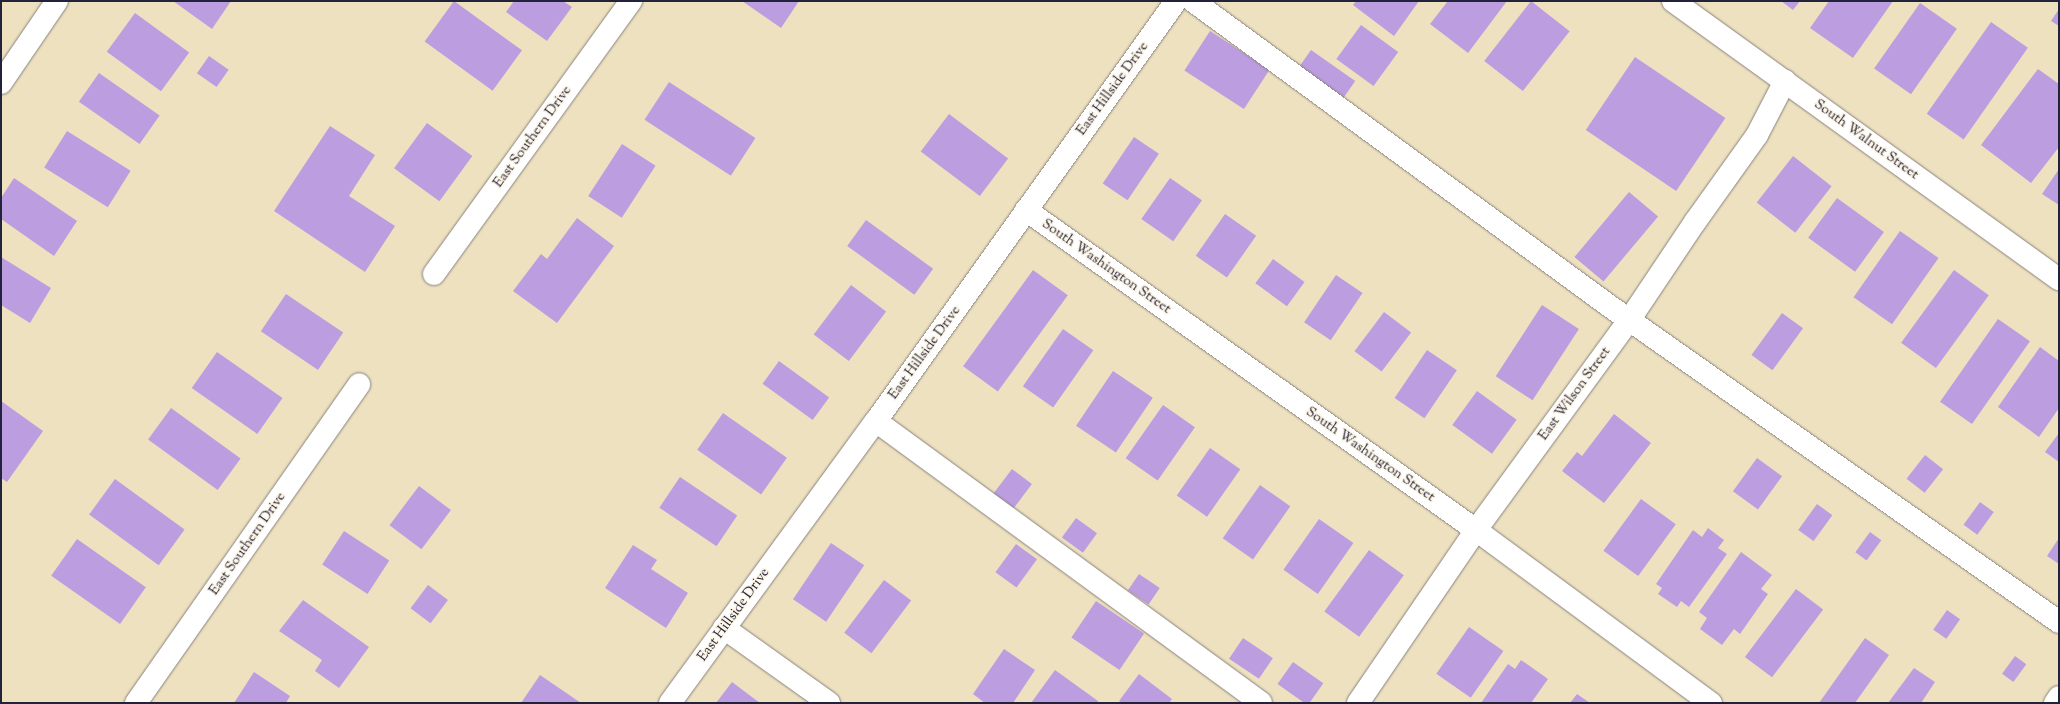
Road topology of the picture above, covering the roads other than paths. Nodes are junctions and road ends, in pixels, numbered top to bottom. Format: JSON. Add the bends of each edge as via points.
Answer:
{"nodes":[{"id":1,"x":57,"y":1,"type":"edge"},
{"id":2,"x":631,"y":1,"type":"edge"},
{"id":3,"x":1176,"y":1,"type":"edge"},
{"id":4,"x":1193,"y":1,"type":"edge"},
{"id":5,"x":1672,"y":1,"type":"edge"},
{"id":6,"x":1785,"y":81,"type":"junction"},
{"id":7,"x":1,"y":83,"type":"edge"},
{"id":8,"x":1026,"y":210,"type":"junction"},
{"id":9,"x":434,"y":274,"type":"dead end"},
{"id":10,"x":2059,"y":279,"type":"edge"},
{"id":11,"x":1630,"y":319,"type":"junction"},
{"id":12,"x":359,"y":384,"type":"dead end"},
{"id":13,"x":876,"y":421,"type":"junction"},
{"id":14,"x":1476,"y":530,"type":"junction"},
{"id":15,"x":2059,"y":622,"type":"edge"},
{"id":16,"x":724,"y":628,"type":"junction"},
{"id":17,"x":2059,"y":697,"type":"edge"},
{"id":18,"x":136,"y":703,"type":"edge"},
{"id":19,"x":670,"y":703,"type":"edge"},
{"id":20,"x":829,"y":703,"type":"edge"},
{"id":21,"x":1261,"y":703,"type":"edge"},
{"id":22,"x":1358,"y":703,"type":"edge"},
{"id":23,"x":1711,"y":703,"type":"edge"},
{"id":24,"x":2054,"y":703,"type":"edge"}],
"edges":[{"from":1,"to":7,"type":"street"},
{"from":2,"to":9,"type":"street","name":"East Southern Drive"},
{"from":3,"to":8,"type":"street","name":"East Hillside Drive"},
{"from":4,"to":11,"type":"street"},
{"from":5,"to":6,"type":"street","name":"South Walnut Street"},
{"from":6,"to":10,"type":"street","name":"South Walnut Street"},
{"from":6,"to":11,"type":"street","name":"East Wilson Street","via":[[1757,135]]},
{"from":8,"to":13,"type":"street","name":"East Hillside Drive"},
{"from":8,"to":14,"type":"street","name":"South Washington Street"},
{"from":11,"to":14,"type":"street","name":"East Wilson Street"},
{"from":11,"to":15,"type":"street"},
{"from":12,"to":18,"type":"street","name":"East Southern Drive"},
{"from":13,"to":16,"type":"street","name":"East Hillside Drive"},
{"from":13,"to":21,"type":"street"},
{"from":14,"to":22,"type":"street","name":"East Wilson Street"},
{"from":14,"to":23,"type":"street","name":"South Washington Street"},
{"from":16,"to":19,"type":"street","name":"East Hillside Drive"},
{"from":16,"to":20,"type":"street"},
{"from":17,"to":24,"type":"street"}]}
